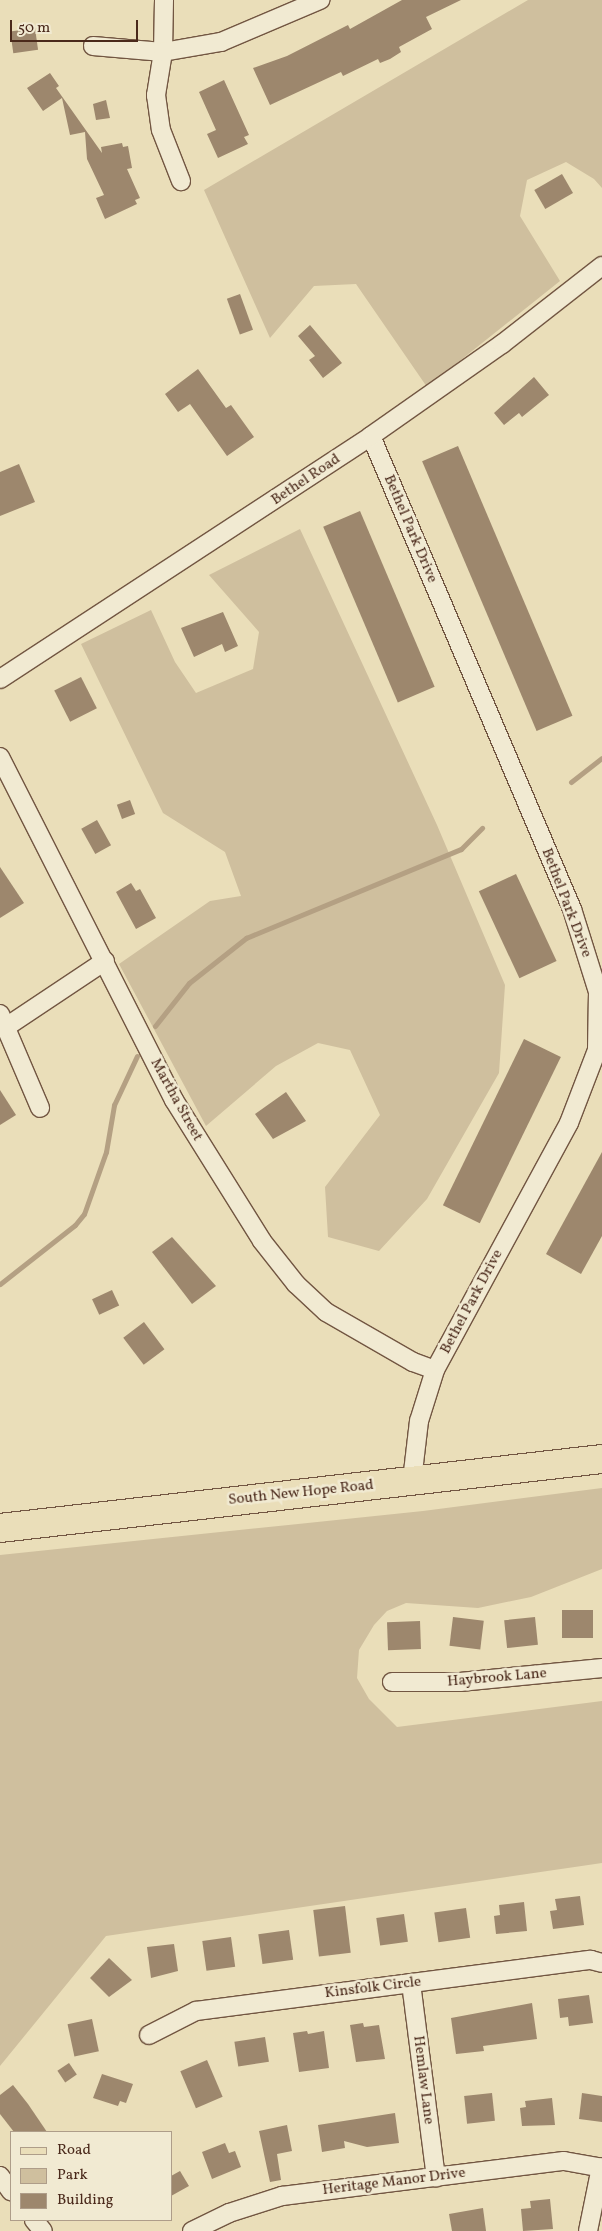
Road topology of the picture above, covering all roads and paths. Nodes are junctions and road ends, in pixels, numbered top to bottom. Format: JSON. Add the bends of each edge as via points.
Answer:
{"nodes":[{"id":1,"x":164,"y":0,"type":"edge"},
{"id":2,"x":320,"y":0,"type":"edge"},
{"id":3,"x":93,"y":46,"type":"dead end"},
{"id":4,"x":163,"y":52,"type":"junction"},
{"id":5,"x":181,"y":181,"type":"dead end"},
{"id":6,"x":602,"y":266,"type":"edge"},
{"id":7,"x":371,"y":436,"type":"junction"},
{"id":8,"x":0,"y":679,"type":"edge"},
{"id":9,"x":0,"y":757,"type":"edge"},
{"id":10,"x":105,"y":961,"type":"junction"},
{"id":11,"x":3,"y":1021,"type":"edge"},
{"id":12,"x":600,"y":1051,"type":"edge"},
{"id":13,"x":40,"y":1108,"type":"dead end"},
{"id":14,"x":435,"y":1370,"type":"junction"},
{"id":15,"x":602,"y":1460,"type":"edge"},
{"id":16,"x":412,"y":1481,"type":"junction"},
{"id":17,"x":0,"y":1528,"type":"edge"},
{"id":18,"x":602,"y":1668,"type":"edge"},
{"id":19,"x":392,"y":1682,"type":"dead end"},
{"id":20,"x":602,"y":1963,"type":"edge"},
{"id":21,"x":411,"y":1983,"type":"junction"},
{"id":22,"x":149,"y":2035,"type":"dead end"},
{"id":23,"x":601,"y":2167,"type":"edge"},
{"id":24,"x":0,"y":2176,"type":"edge"},
{"id":25,"x":436,"y":2177,"type":"junction"},
{"id":26,"x":10,"y":2190,"type":"edge"},
{"id":27,"x":35,"y":2221,"type":"edge"},
{"id":28,"x":43,"y":2231,"type":"edge"},
{"id":29,"x":192,"y":2231,"type":"edge"},
{"id":30,"x":588,"y":2231,"type":"edge"}],
"edges":[{"from":1,"to":4,"type":"street"},
{"from":2,"to":4,"type":"street","via":[[221,42]]},
{"from":3,"to":4,"type":"street"},
{"from":4,"to":5,"type":"street","via":[[156,95],[159,121]]},
{"from":6,"to":7,"type":"street","name":"Bethel Road","via":[[502,344]]},
{"from":7,"to":8,"type":"street","name":"Bethel Road"},
{"from":7,"to":12,"type":"street","name":"Bethel Park Drive","via":[[572,909],[598,992]]},
{"from":9,"to":10,"type":"street","name":"Martha Street"},
{"from":10,"to":11,"type":"street"},
{"from":10,"to":14,"type":"street","name":"Martha Street","via":[[174,1100],[262,1241],[296,1284],[347,1326],[413,1362]]},
{"from":11,"to":13,"type":"street"},
{"from":12,"to":14,"type":"street","name":"Bethel Park Drive","via":[[569,1123]]},
{"from":14,"to":16,"type":"street","name":"Bethel Park Drive","via":[[419,1421]]},
{"from":15,"to":16,"type":"main road","name":"South New Hope Road"},
{"from":16,"to":17,"type":"main road","name":"South New Hope Road"},
{"from":18,"to":19,"type":"street","name":"Haybrook Lane","via":[[460,1682]]},
{"from":20,"to":21,"type":"street","name":"Kinsfolk Circle","via":[[591,1960]]},
{"from":21,"to":22,"type":"street","name":"Kinsfolk Circle","via":[[196,2010]]},
{"from":21,"to":25,"type":"street","name":"Hemlaw Lane"},
{"from":23,"to":25,"type":"street","name":"Heritage Manor Drive","via":[[564,2161]]},
{"from":23,"to":30,"type":"street"},
{"from":24,"to":26,"type":"street"},
{"from":25,"to":29,"type":"street","name":"Heritage Manor Drive","via":[[282,2196],[229,2213]]},
{"from":27,"to":28,"type":"street"}]}
